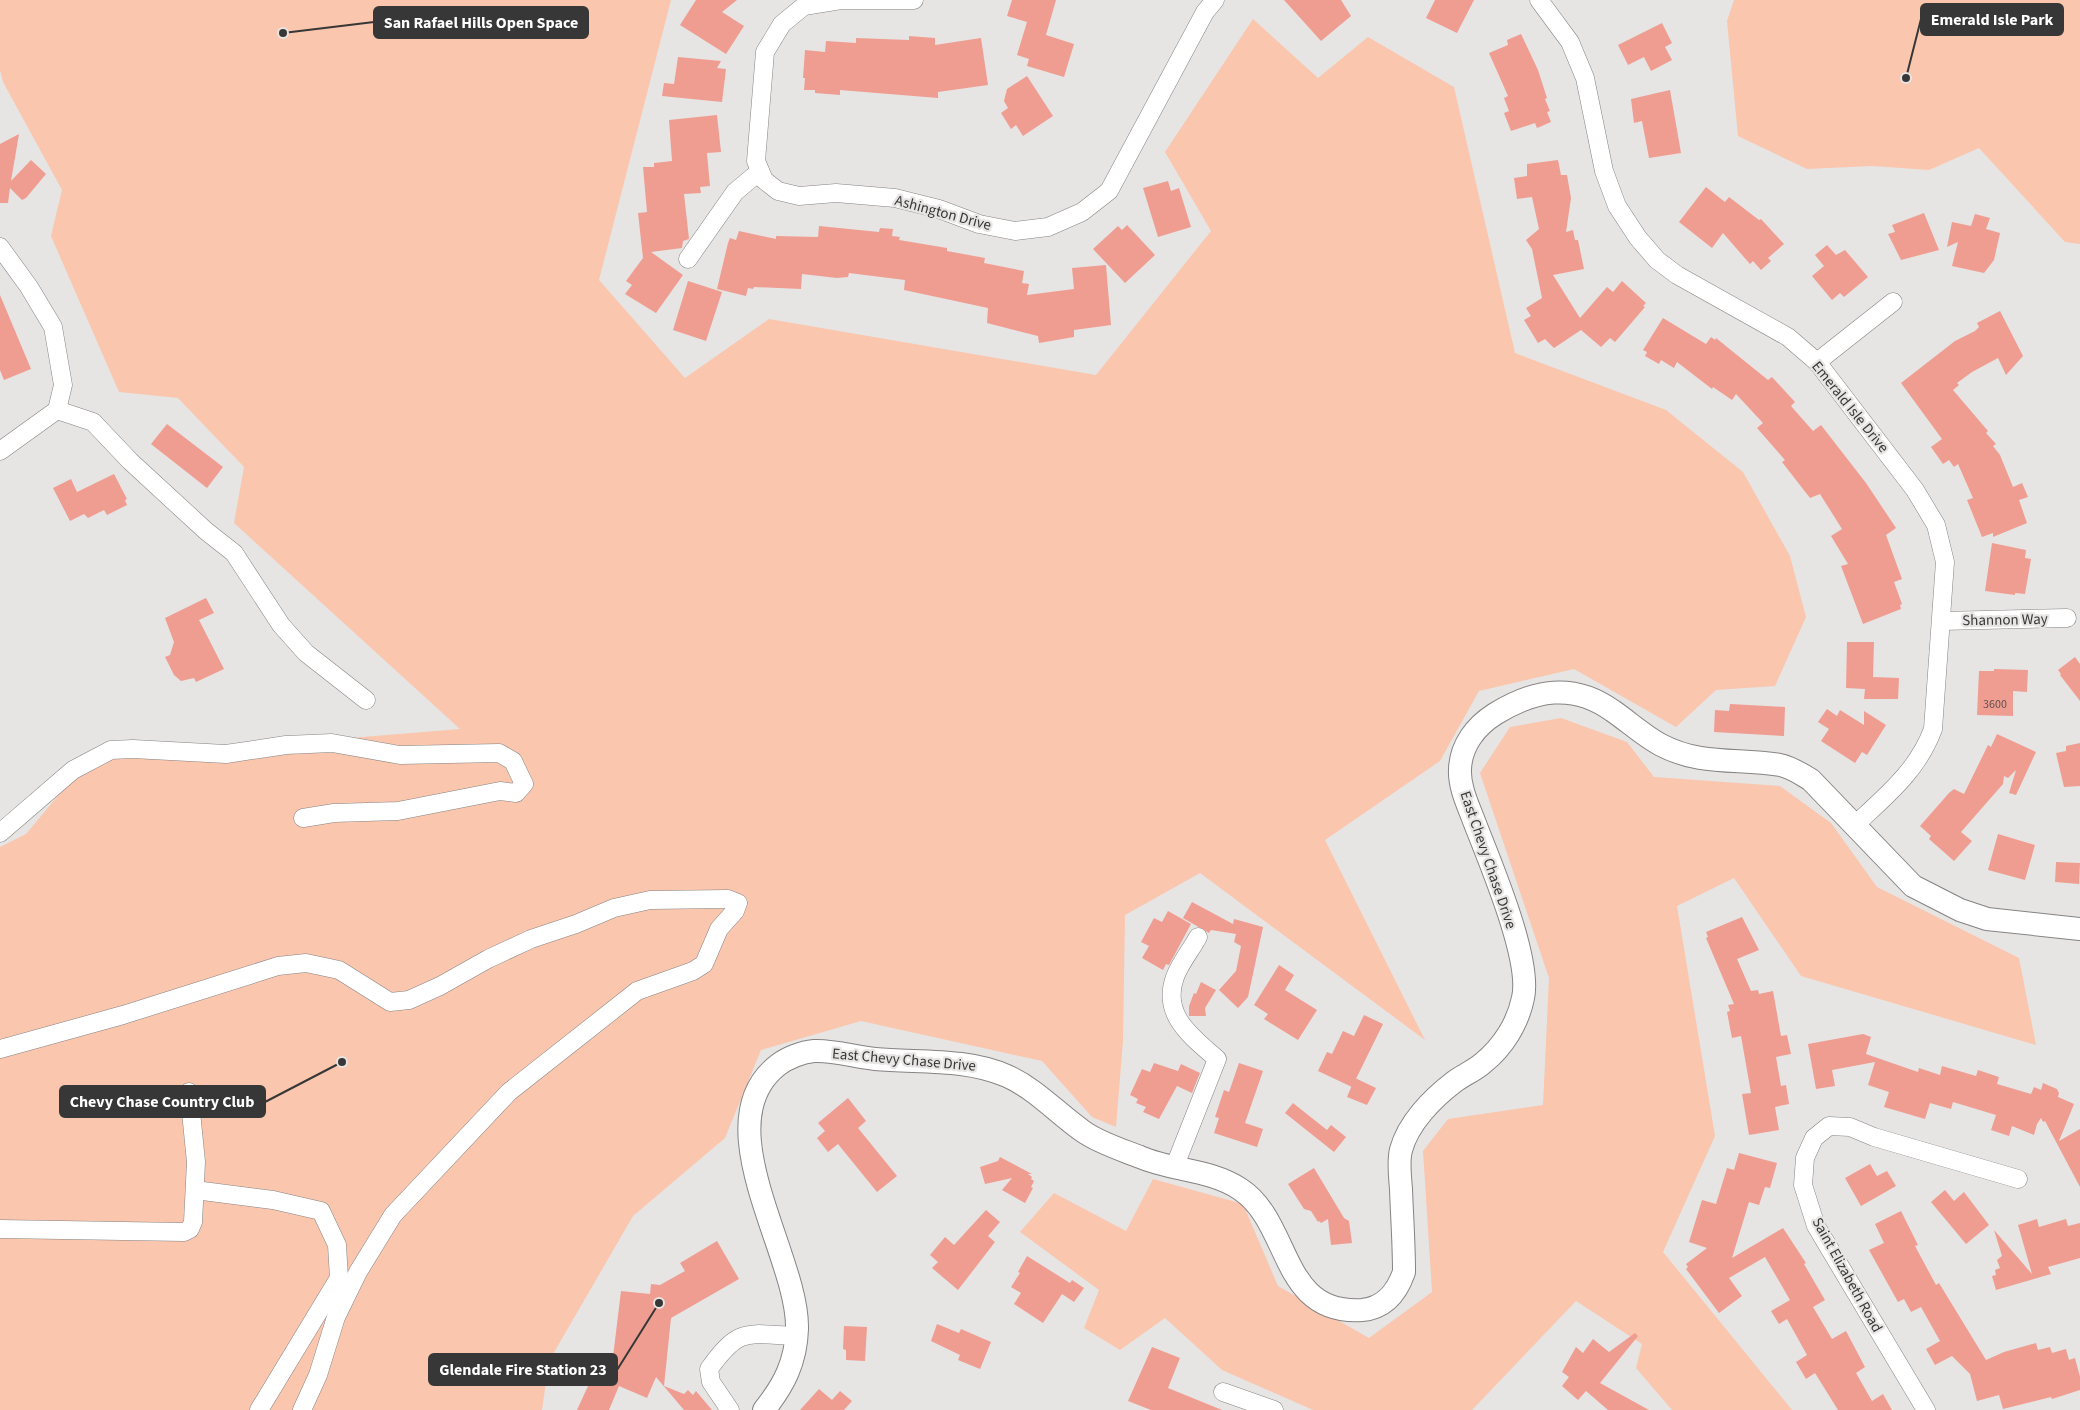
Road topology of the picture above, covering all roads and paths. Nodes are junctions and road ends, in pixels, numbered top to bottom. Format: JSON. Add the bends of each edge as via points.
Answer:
{"nodes":[{"id":1,"x":914,"y":0,"type":"edge"},
{"id":2,"x":1216,"y":0,"type":"edge"},
{"id":3,"x":1542,"y":1,"type":"edge"},
{"id":4,"x":760,"y":171,"type":"junction"},
{"id":5,"x":0,"y":247,"type":"edge"},
{"id":6,"x":688,"y":259,"type":"dead end"},
{"id":7,"x":1893,"y":302,"type":"dead end"},
{"id":8,"x":1817,"y":362,"type":"junction"},
{"id":9,"x":57,"y":410,"type":"junction"},
{"id":10,"x":0,"y":451,"type":"edge"},
{"id":11,"x":2067,"y":618,"type":"dead end"},
{"id":12,"x":1942,"y":621,"type":"junction"},
{"id":13,"x":366,"y":700,"type":"dead end"},
{"id":14,"x":303,"y":818,"type":"dead end"},
{"id":15,"x":1856,"y":824,"type":"junction"},
{"id":16,"x":0,"y":833,"type":"edge"},
{"id":17,"x":2080,"y":929,"type":"edge"},
{"id":18,"x":1198,"y":937,"type":"dead end"},
{"id":19,"x":167,"y":989,"type":"dead end"},
{"id":20,"x":0,"y":1038,"type":"edge"},
{"id":21,"x":0,"y":1049,"type":"edge"},
{"id":22,"x":189,"y":1092,"type":"dead end"},
{"id":23,"x":1174,"y":1168,"type":"junction"},
{"id":24,"x":2018,"y":1179,"type":"dead end"},
{"id":25,"x":195,"y":1190,"type":"junction"},
{"id":26,"x":0,"y":1229,"type":"edge"},
{"id":27,"x":796,"y":1336,"type":"junction"},
{"id":28,"x":1223,"y":1392,"type":"dead end"},
{"id":29,"x":259,"y":1410,"type":"edge"},
{"id":30,"x":302,"y":1410,"type":"edge"},
{"id":31,"x":730,"y":1410,"type":"edge"},
{"id":32,"x":764,"y":1410,"type":"edge"},
{"id":33,"x":1274,"y":1410,"type":"edge"},
{"id":34,"x":1926,"y":1410,"type":"edge"}],
"edges":[{"from":1,"to":4,"type":"street","via":[[841,0],[804,6],[782,24],[765,52],[756,161]]},
{"from":2,"to":4,"type":"street","name":"Ashington Drive","via":[[1205,12],[1109,191],[1082,212],[1048,227],[1015,231],[979,224],[939,209],[895,198],[836,193],[799,196],[778,191],[764,180]]},
{"from":3,"to":8,"type":"street","name":"Emerald Isle Drive","via":[[1570,42],[1585,78],[1604,170],[1618,206],[1638,238],[1657,260],[1677,275],[1788,338]]},
{"from":4,"to":6,"type":"street","via":[[736,192]]},
{"from":5,"to":9,"type":"street","via":[[53,328],[63,385]]},
{"from":7,"to":8,"type":"street"},
{"from":8,"to":12,"type":"street","name":"Emerald Isle Drive","via":[[1915,490],[1936,526],[1945,562]]},
{"from":9,"to":10,"type":"street"},
{"from":9,"to":13,"type":"street","via":[[93,422],[130,461],[234,553],[281,625],[306,653]]},
{"from":11,"to":12,"type":"street","name":"Shannon Way"},
{"from":12,"to":15,"type":"street","name":"Emerald Isle Drive","via":[[1936,710],[1926,750],[1910,772]]},
{"from":14,"to":16,"type":"street","via":[[334,813],[398,811],[500,791],[516,793],[524,784],[513,761],[499,753],[400,754],[332,743],[286,745],[226,754],[111,750],[73,770]]},
{"from":15,"to":17,"type":"main road","name":"East Chevy Chase Drive","via":[[1913,886],[1960,910],[1987,919]]},
{"from":15,"to":23,"type":"main road","name":"East Chevy Chase Drive","via":[[1811,780],[1793,769],[1782,765],[1708,761],[1684,754],[1660,745],[1611,709],[1584,695],[1545,692],[1512,703],[1482,722],[1472,734],[1463,752],[1460,769],[1466,797],[1508,912],[1524,977],[1524,995],[1515,1027],[1484,1063],[1454,1081],[1430,1102],[1411,1127],[1400,1151],[1404,1272],[1399,1288],[1389,1299],[1370,1310],[1344,1311],[1321,1302],[1308,1294],[1297,1279],[1257,1205],[1243,1190],[1220,1178]]},
{"from":18,"to":23,"type":"street","via":[[1175,977],[1170,998],[1183,1029],[1217,1059]]},
{"from":19,"to":20,"type":"street"},
{"from":21,"to":30,"type":"street","via":[[123,1015],[278,966],[306,963],[339,970],[390,1002],[409,1000],[530,938],[614,908],[650,900],[728,899],[738,903],[719,929],[704,964],[637,991],[509,1092],[392,1215],[358,1272],[336,1318],[318,1375]]},
{"from":22,"to":25,"type":"street","via":[[196,1162]]},
{"from":23,"to":27,"type":"main road","name":"East Chevy Chase Drive","via":[[1144,1159],[1086,1133],[1029,1089],[1008,1076],[980,1066],[814,1051],[796,1055],[778,1065],[760,1084],[752,1102],[749,1128],[755,1176],[792,1296]]},
{"from":24,"to":34,"type":"street","name":"Saint Elizabeth Road","via":[[1874,1137],[1850,1126],[1829,1126],[1814,1138],[1805,1158],[1803,1185],[1816,1226]]},
{"from":25,"to":26,"type":"street","via":[[193,1222],[184,1232]]},
{"from":25,"to":29,"type":"street","via":[[273,1200],[322,1211],[338,1245],[339,1278]]},
{"from":27,"to":31,"type":"street","via":[[744,1334],[725,1347],[709,1369],[711,1382]]},
{"from":27,"to":32,"type":"main road","name":"East Chevy Chase Drive","via":[[790,1367],[781,1388]]},
{"from":28,"to":33,"type":"street"}]}
